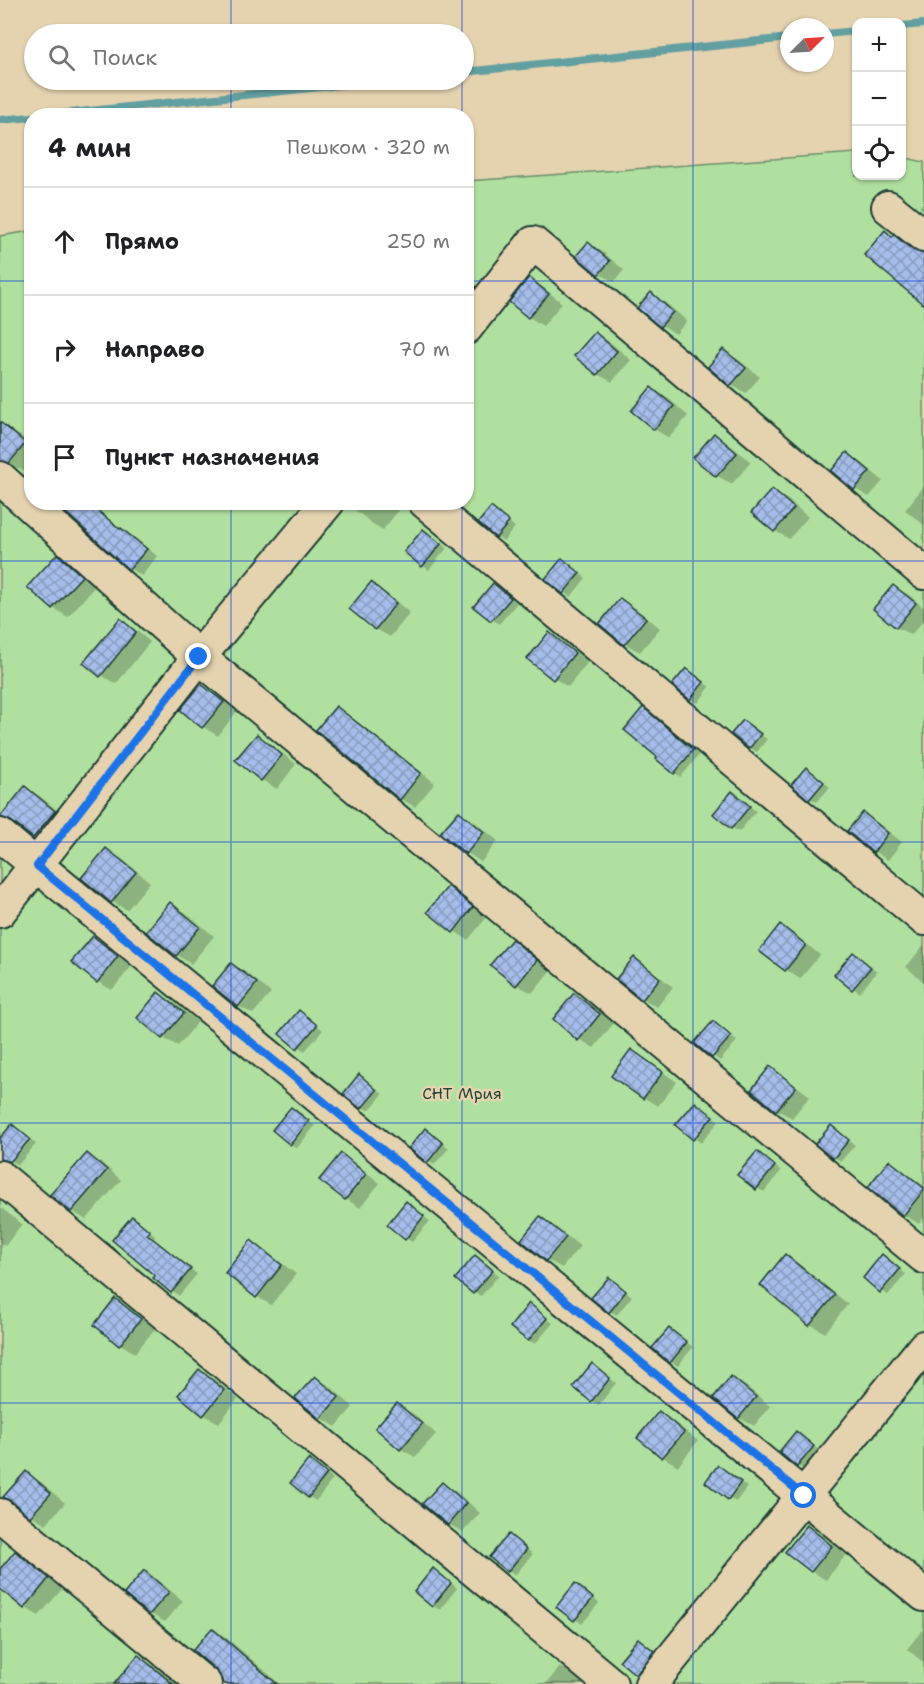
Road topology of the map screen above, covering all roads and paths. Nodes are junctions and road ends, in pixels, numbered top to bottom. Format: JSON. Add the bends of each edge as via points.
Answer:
{"nodes":[{"id":1,"x":888,"y":207,"type":"dead end"},
{"id":2,"x":924,"y":236,"type":"edge"},
{"id":3,"x":474,"y":318,"type":"edge"},
{"id":4,"x":0,"y":478,"type":"edge"},
{"id":5,"x":24,"y":500,"type":"edge"},
{"id":6,"x":36,"y":510,"type":"edge"},
{"id":7,"x":321,"y":510,"type":"edge"},
{"id":8,"x":435,"y":510,"type":"edge"},
{"id":9,"x":924,"y":573,"type":"edge"},
{"id":10,"x":199,"y":657,"type":"junction"},
{"id":11,"x":0,"y":835,"type":"edge"},
{"id":12,"x":37,"y":866,"type":"junction"},
{"id":13,"x":0,"y":911,"type":"edge"},
{"id":14,"x":924,"y":919,"type":"edge"},
{"id":15,"x":0,"y":1177,"type":"edge"},
{"id":16,"x":924,"y":1257,"type":"edge"},
{"id":17,"x":924,"y":1347,"type":"edge"},
{"id":18,"x":804,"y":1496,"type":"junction"},
{"id":19,"x":0,"y":1515,"type":"edge"},
{"id":20,"x":924,"y":1595,"type":"edge"},
{"id":21,"x":205,"y":1684,"type":"edge"},
{"id":22,"x":611,"y":1684,"type":"edge"},
{"id":23,"x":651,"y":1684,"type":"edge"}],
"edges":[{"from":1,"to":2,"type":"street"},
{"from":3,"to":9,"type":"street","via":[[532,243]]},
{"from":4,"to":5,"type":"street"},
{"from":6,"to":10,"type":"street"},
{"from":7,"to":10,"type":"street"},
{"from":8,"to":14,"type":"street"},
{"from":10,"to":12,"type":"street"},
{"from":10,"to":16,"type":"street"},
{"from":11,"to":12,"type":"street"},
{"from":12,"to":13,"type":"street"},
{"from":12,"to":18,"type":"street"},
{"from":15,"to":22,"type":"street"},
{"from":17,"to":18,"type":"street"},
{"from":18,"to":20,"type":"street"},
{"from":18,"to":23,"type":"street"},
{"from":19,"to":21,"type":"street"}]}
